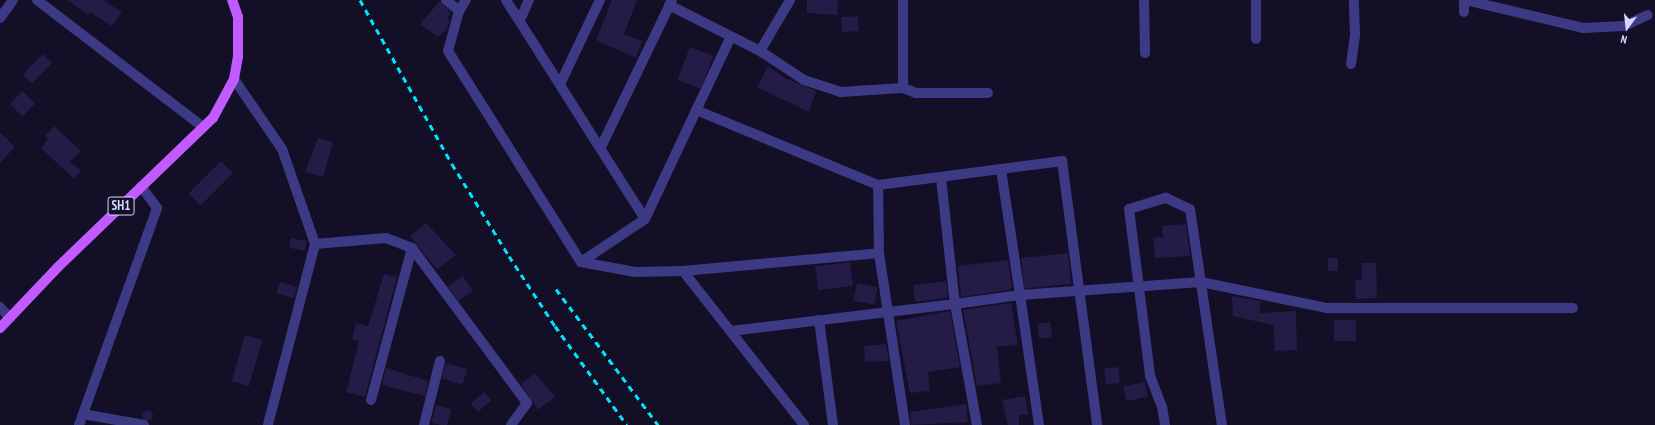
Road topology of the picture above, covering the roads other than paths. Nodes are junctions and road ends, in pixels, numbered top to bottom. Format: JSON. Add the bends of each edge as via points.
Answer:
{"nodes":[{"id":1,"x":13,"y":0,"type":"edge"},
{"id":2,"x":37,"y":0,"type":"edge"},
{"id":3,"x":232,"y":0,"type":"edge"},
{"id":4,"x":446,"y":0,"type":"edge"},
{"id":5,"x":466,"y":0,"type":"edge"},
{"id":6,"x":506,"y":0,"type":"edge"},
{"id":7,"x":529,"y":0,"type":"edge"},
{"id":8,"x":600,"y":0,"type":"edge"},
{"id":9,"x":790,"y":0,"type":"edge"},
{"id":10,"x":903,"y":0,"type":"edge"},
{"id":11,"x":1144,"y":0,"type":"edge"},
{"id":12,"x":1256,"y":0,"type":"edge"},
{"id":13,"x":1354,"y":0,"type":"edge"},
{"id":14,"x":1465,"y":0,"type":"edge"},
{"id":15,"x":670,"y":3,"type":"edge"},
{"id":16,"x":459,"y":11,"type":"junction"},
{"id":17,"x":1464,"y":12,"type":"dead end"},
{"id":18,"x":1648,"y":16,"type":"dead end"},
{"id":19,"x":0,"y":18,"type":"edge"},
{"id":20,"x":520,"y":20,"type":"junction"},
{"id":21,"x":730,"y":38,"type":"junction"},
{"id":22,"x":1256,"y":39,"type":"dead end"},
{"id":23,"x":760,"y":51,"type":"junction"},
{"id":24,"x":1145,"y":53,"type":"dead end"},
{"id":25,"x":1351,"y":64,"type":"dead end"},
{"id":26,"x":234,"y":78,"type":"junction"},
{"id":27,"x":561,"y":82,"type":"junction"},
{"id":28,"x":903,"y":88,"type":"junction"},
{"id":29,"x":988,"y":93,"type":"dead end"},
{"id":30,"x":696,"y":110,"type":"junction"},
{"id":31,"x":203,"y":127,"type":"junction"},
{"id":32,"x":601,"y":147,"type":"junction"},
{"id":33,"x":1001,"y":169,"type":"junction"},
{"id":34,"x":940,"y":178,"type":"junction"},
{"id":35,"x":878,"y":185,"type":"junction"},
{"id":36,"x":141,"y":186,"type":"junction"},
{"id":37,"x":645,"y":219,"type":"junction"},
{"id":38,"x":315,"y":244,"type":"junction"},
{"id":39,"x":412,"y":248,"type":"junction"},
{"id":40,"x":880,"y":253,"type":"junction"},
{"id":41,"x":581,"y":262,"type":"junction"},
{"id":42,"x":683,"y":271,"type":"junction"},
{"id":43,"x":1201,"y":282,"type":"junction"},
{"id":44,"x":1137,"y":286,"type":"junction"},
{"id":45,"x":1078,"y":290,"type":"junction"},
{"id":46,"x":1020,"y":295,"type":"junction"},
{"id":47,"x":955,"y":304,"type":"junction"},
{"id":48,"x":0,"y":307,"type":"edge"},
{"id":49,"x":1573,"y":308,"type":"dead end"},
{"id":50,"x":887,"y":314,"type":"junction"},
{"id":51,"x":10,"y":318,"type":"junction"},
{"id":52,"x":819,"y":320,"type":"junction"},
{"id":53,"x":0,"y":328,"type":"edge"},
{"id":54,"x":731,"y":331,"type":"junction"},
{"id":55,"x":440,"y":361,"type":"dead end"},
{"id":56,"x":371,"y":400,"type":"dead end"},
{"id":57,"x":83,"y":414,"type":"junction"},
{"id":58,"x":79,"y":425,"type":"edge"},
{"id":59,"x":144,"y":425,"type":"edge"},
{"id":60,"x":268,"y":425,"type":"edge"},
{"id":61,"x":424,"y":425,"type":"edge"},
{"id":62,"x":511,"y":425,"type":"edge"},
{"id":63,"x":804,"y":425,"type":"edge"},
{"id":64,"x":833,"y":425,"type":"edge"},
{"id":65,"x":905,"y":425,"type":"edge"},
{"id":66,"x":977,"y":425,"type":"edge"},
{"id":67,"x":1039,"y":425,"type":"edge"},
{"id":68,"x":1097,"y":425,"type":"edge"},
{"id":69,"x":1165,"y":425,"type":"edge"},
{"id":70,"x":1222,"y":425,"type":"edge"}],
"edges":[{"from":1,"to":19,"type":"street"},
{"from":2,"to":31,"type":"street"},
{"from":3,"to":26,"type":"main road","number":"SH1","via":[[238,18],[238,57]]},
{"from":4,"to":16,"type":"street"},
{"from":5,"to":16,"type":"street"},
{"from":6,"to":20,"type":"street"},
{"from":7,"to":20,"type":"street"},
{"from":8,"to":27,"type":"street"},
{"from":9,"to":23,"type":"street"},
{"from":10,"to":28,"type":"street"},
{"from":11,"to":24,"type":"street"},
{"from":12,"to":22,"type":"street"},
{"from":13,"to":25,"type":"street","via":[[1355,36]]},
{"from":14,"to":17,"type":"street"},
{"from":14,"to":18,"type":"street","via":[[1583,28],[1624,26]]},
{"from":15,"to":21,"type":"street"},
{"from":15,"to":32,"type":"street"},
{"from":16,"to":41,"type":"street","via":[[448,51]]},
{"from":20,"to":27,"type":"street"},
{"from":21,"to":23,"type":"street"},
{"from":21,"to":30,"type":"street"},
{"from":23,"to":28,"type":"street","via":[[804,80],[840,92]]},
{"from":26,"to":31,"type":"main road","number":"SH1","via":[[213,118]]},
{"from":26,"to":38,"type":"street","via":[[282,149]]},
{"from":27,"to":32,"type":"street"},
{"from":28,"to":29,"type":"street","via":[[916,93]]},
{"from":30,"to":35,"type":"street"},
{"from":30,"to":37,"type":"street"},
{"from":31,"to":36,"type":"main road","number":"SH1"},
{"from":32,"to":37,"type":"street"},
{"from":33,"to":34,"type":"street"},
{"from":33,"to":45,"type":"street","via":[[1062,161]]},
{"from":33,"to":46,"type":"street"},
{"from":34,"to":35,"type":"street","via":[[887,181]]},
{"from":34,"to":47,"type":"street"},
{"from":35,"to":40,"type":"street"},
{"from":36,"to":51,"type":"main road","number":"SH1"},
{"from":36,"to":57,"type":"street","via":[[157,208]]},
{"from":37,"to":41,"type":"street"},
{"from":38,"to":39,"type":"street","via":[[386,238]]},
{"from":38,"to":60,"type":"street"},
{"from":39,"to":56,"type":"street"},
{"from":39,"to":62,"type":"street","via":[[527,403]]},
{"from":40,"to":42,"type":"street"},
{"from":40,"to":50,"type":"street"},
{"from":41,"to":42,"type":"street","via":[[635,272]]},
{"from":42,"to":54,"type":"street"},
{"from":43,"to":44,"type":"street"},
{"from":43,"to":44,"type":"street","via":[[1190,209],[1166,198],[1129,209]]},
{"from":43,"to":49,"type":"street","via":[[1326,308]]},
{"from":43,"to":70,"type":"street"},
{"from":44,"to":45,"type":"street"},
{"from":44,"to":69,"type":"street","via":[[1150,375],[1162,407]]},
{"from":45,"to":46,"type":"street"},
{"from":45,"to":68,"type":"street"},
{"from":46,"to":47,"type":"street"},
{"from":46,"to":67,"type":"street"},
{"from":47,"to":50,"type":"street"},
{"from":47,"to":66,"type":"street"},
{"from":48,"to":51,"type":"street"},
{"from":50,"to":52,"type":"street"},
{"from":50,"to":65,"type":"street"},
{"from":51,"to":53,"type":"main road","number":"SH1"},
{"from":52,"to":54,"type":"street"},
{"from":52,"to":64,"type":"street"},
{"from":54,"to":63,"type":"street"},
{"from":55,"to":61,"type":"street"},
{"from":57,"to":58,"type":"street"},
{"from":57,"to":59,"type":"street"}]}
